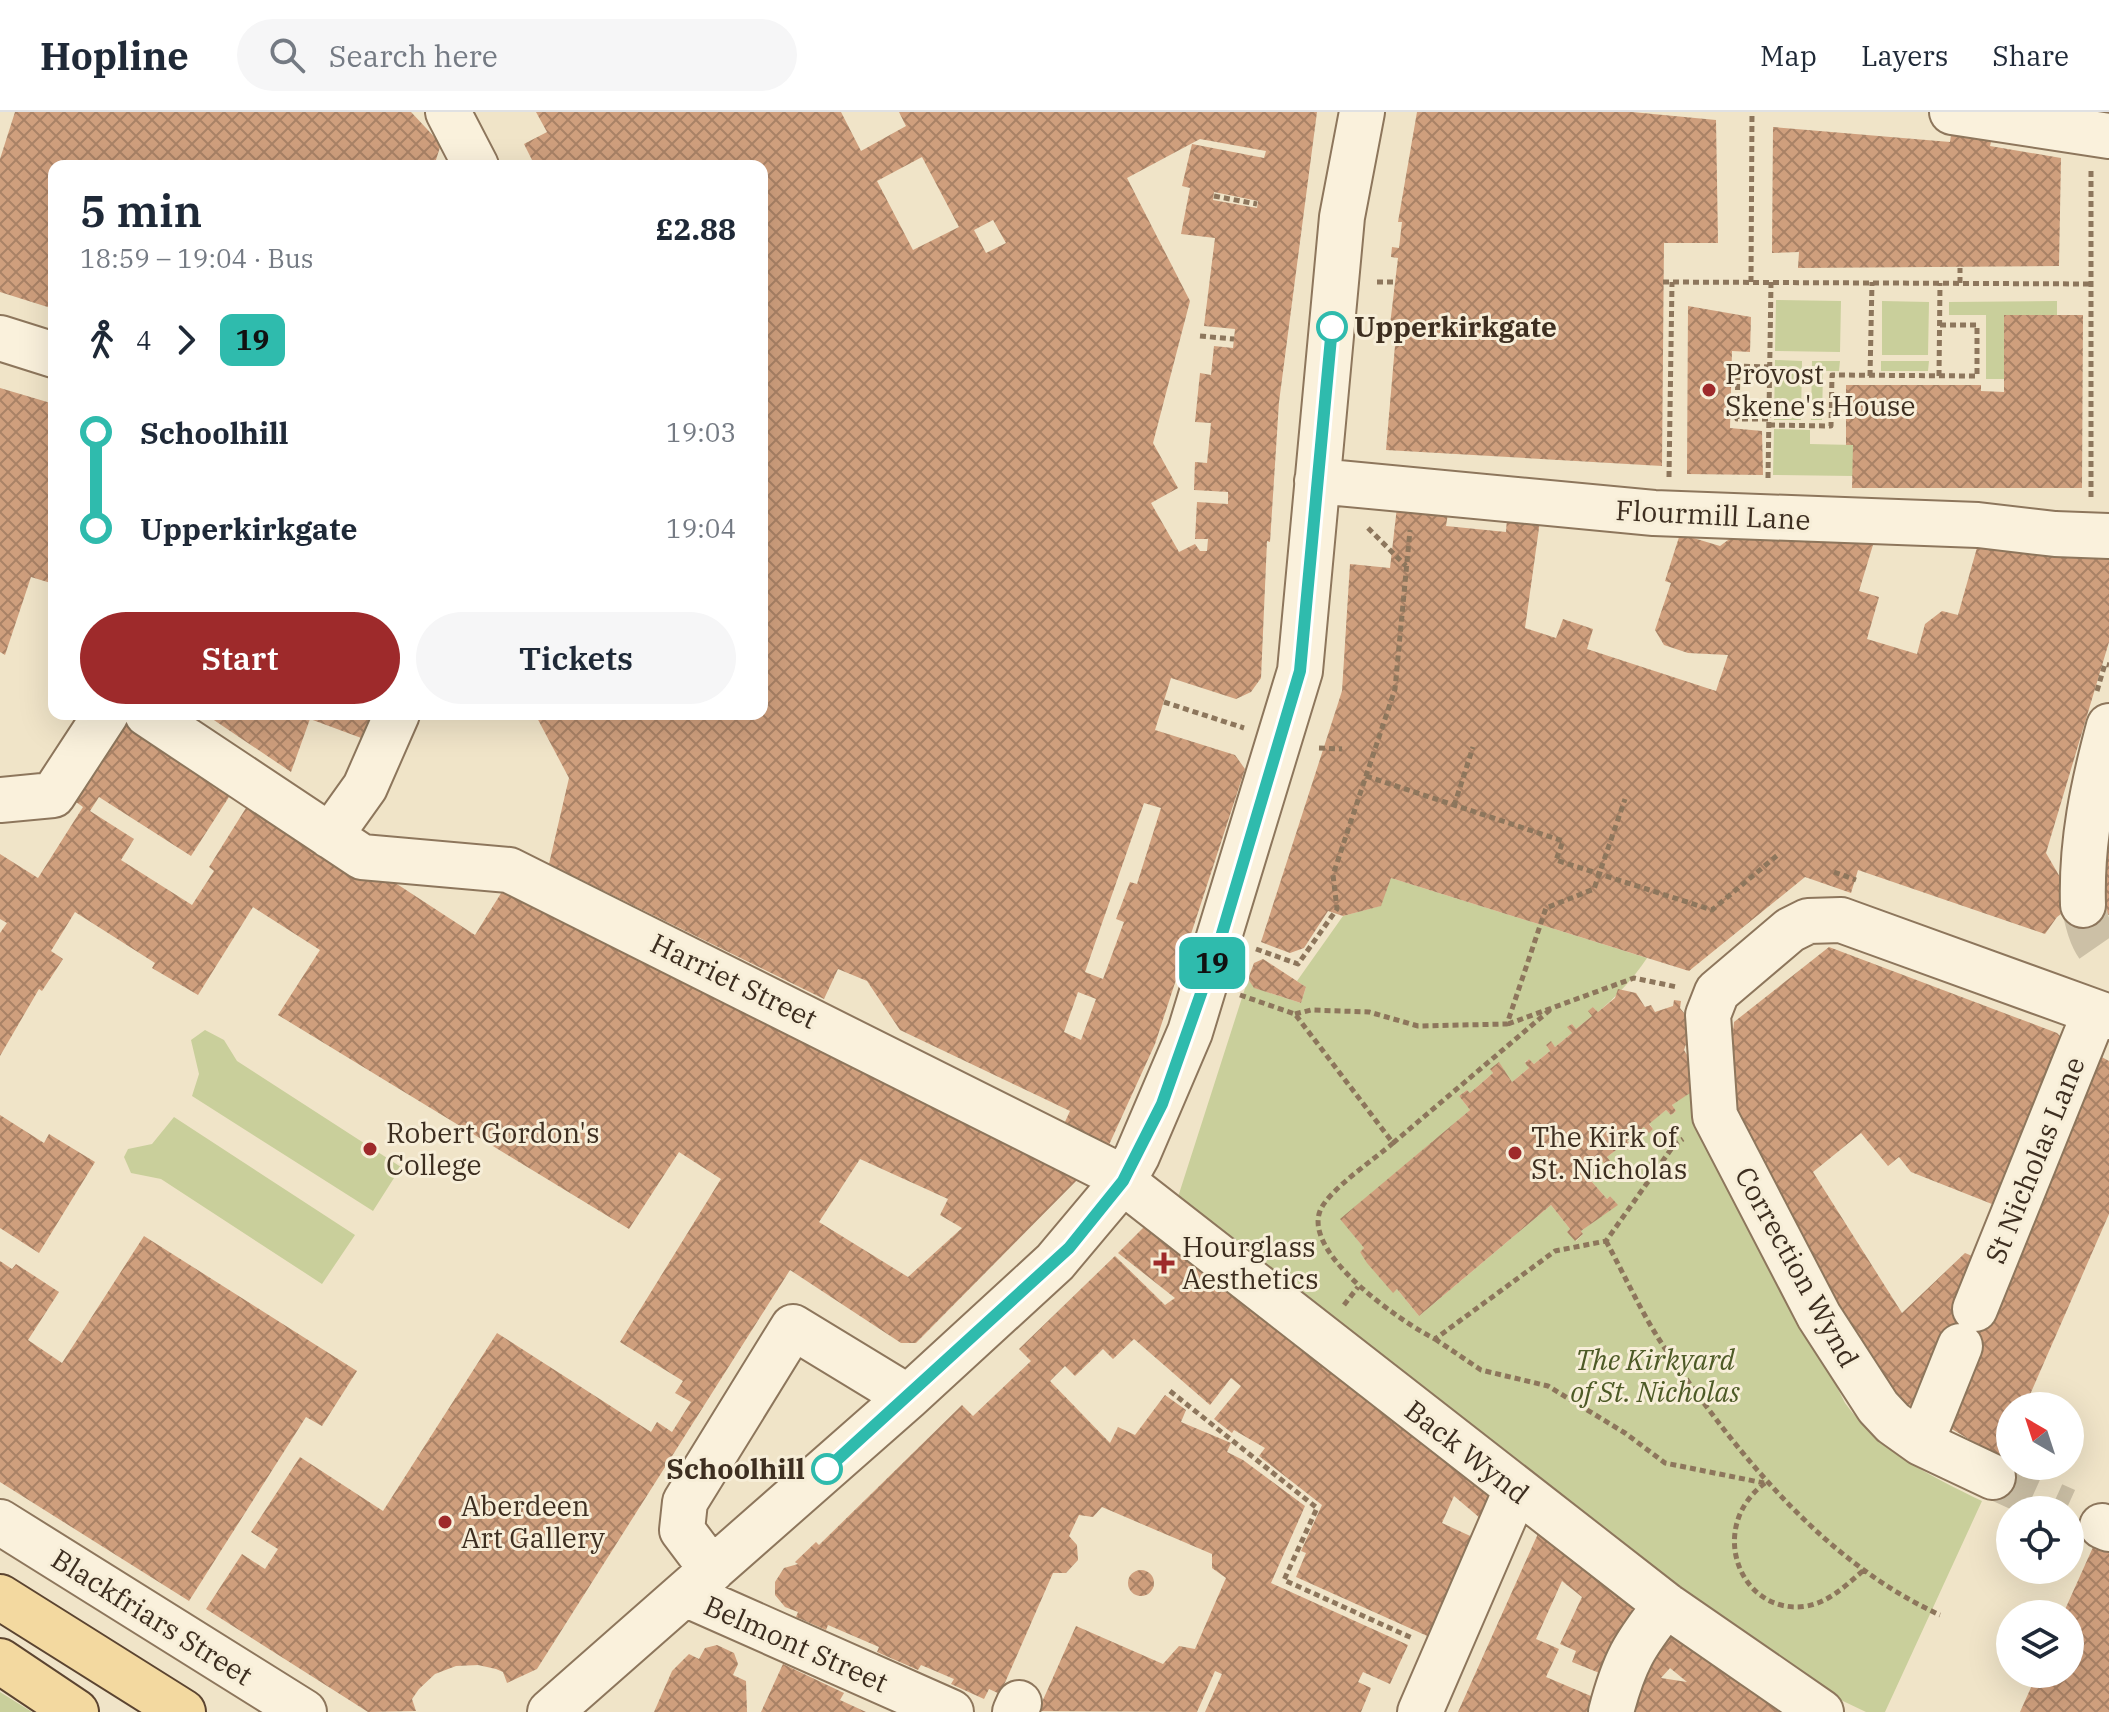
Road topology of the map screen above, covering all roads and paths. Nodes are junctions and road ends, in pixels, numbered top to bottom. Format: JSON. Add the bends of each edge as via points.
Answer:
{"nodes":[{"id":1,"x":448,"y":112,"type":"edge"},
{"id":2,"x":1362,"y":112,"type":"edge"},
{"id":3,"x":1752,"y":112,"type":"edge"},
{"id":4,"x":1952,"y":112,"type":"edge"},
{"id":5,"x":2039,"y":119,"type":"edge"},
{"id":6,"x":2100,"y":135,"type":"edge"},
{"id":7,"x":473,"y":160,"type":"edge"},
{"id":8,"x":1214,"y":196,"type":"dead end"},
{"id":9,"x":1257,"y":204,"type":"dead end"},
{"id":10,"x":1960,"y":268,"type":"dead end"},
{"id":11,"x":1663,"y":282,"type":"dead end"},
{"id":12,"x":1672,"y":282,"type":"junction"},
{"id":13,"x":1751,"y":282,"type":"junction"},
{"id":14,"x":1771,"y":282,"type":"junction"},
{"id":15,"x":1872,"y":282,"type":"junction"},
{"id":16,"x":1940,"y":283,"type":"junction"},
{"id":17,"x":1960,"y":283,"type":"junction"},
{"id":18,"x":2091,"y":284,"type":"junction"},
{"id":19,"x":1940,"y":325,"type":"junction"},
{"id":20,"x":1200,"y":336,"type":"dead end"},
{"id":21,"x":0,"y":338,"type":"edge"},
{"id":22,"x":1234,"y":339,"type":"dead end"},
{"id":23,"x":48,"y":353,"type":"edge"},
{"id":24,"x":1770,"y":367,"type":"junction"},
{"id":25,"x":1870,"y":376,"type":"junction"},
{"id":26,"x":1939,"y":376,"type":"junction"},
{"id":27,"x":1769,"y":422,"type":"junction"},
{"id":28,"x":1669,"y":459,"type":"dead end"},
{"id":29,"x":1768,"y":475,"type":"dead end"},
{"id":30,"x":1317,"y":481,"type":"junction"},
{"id":31,"x":1411,"y":517,"type":"dead end"},
{"id":32,"x":1375,"y":535,"type":"dead end"},
{"id":33,"x":2100,"y":536,"type":"edge"},
{"id":34,"x":1407,"y":566,"type":"junction"},
{"id":35,"x":1164,"y":702,"type":"dead end"},
{"id":36,"x":102,"y":720,"type":"edge"},
{"id":37,"x":156,"y":720,"type":"edge"},
{"id":38,"x":394,"y":720,"type":"edge"},
{"id":39,"x":2109,"y":726,"type":"edge"},
{"id":40,"x":1264,"y":734,"type":"junction"},
{"id":41,"x":1473,"y":747,"type":"dead end"},
{"id":42,"x":1366,"y":776,"type":"junction"},
{"id":43,"x":1625,"y":799,"type":"dead end"},
{"id":44,"x":0,"y":800,"type":"edge"},
{"id":45,"x":1454,"y":806,"type":"junction"},
{"id":46,"x":330,"y":836,"type":"junction"},
{"id":47,"x":1780,"y":853,"type":"dead end"},
{"id":48,"x":1599,"y":874,"type":"junction"},
{"id":49,"x":2083,"y":905,"type":"tunnel mouth"},
{"id":50,"x":1221,"y":937,"type":"junction"},
{"id":51,"x":1654,"y":982,"type":"dead end"},
{"id":52,"x":1205,"y":983,"type":"junction"},
{"id":53,"x":1554,"y":1007,"type":"junction"},
{"id":54,"x":1295,"y":1014,"type":"junction"},
{"id":55,"x":2102,"y":1014,"type":"edge"},
{"id":56,"x":1507,"y":1024,"type":"junction"},
{"id":57,"x":1393,"y":1143,"type":"junction"},
{"id":58,"x":1674,"y":1145,"type":"dead end"},
{"id":59,"x":1123,"y":1181,"type":"junction"},
{"id":60,"x":1606,"y":1241,"type":"junction"},
{"id":61,"x":1435,"y":1339,"type":"junction"},
{"id":62,"x":1170,"y":1391,"type":"dead end"},
{"id":63,"x":908,"y":1397,"type":"junction"},
{"id":64,"x":1921,"y":1443,"type":"junction"},
{"id":65,"x":1993,"y":1477,"type":"tunnel mouth"},
{"id":66,"x":1765,"y":1483,"type":"junction"},
{"id":67,"x":1516,"y":1490,"type":"junction"},
{"id":68,"x":0,"y":1522,"type":"edge"},
{"id":69,"x":1864,"y":1570,"type":"junction"},
{"id":70,"x":699,"y":1582,"type":"junction"},
{"id":71,"x":0,"y":1597,"type":"edge"},
{"id":72,"x":1666,"y":1605,"type":"junction"},
{"id":73,"x":1940,"y":1615,"type":"dead end"},
{"id":74,"x":1446,"y":1653,"type":"junction"},
{"id":75,"x":0,"y":1661,"type":"edge"},
{"id":76,"x":76,"y":1712,"type":"edge"},
{"id":77,"x":183,"y":1712,"type":"edge"},
{"id":78,"x":304,"y":1712,"type":"edge"},
{"id":79,"x":550,"y":1712,"type":"edge"},
{"id":80,"x":951,"y":1712,"type":"edge"},
{"id":81,"x":1420,"y":1712,"type":"edge"},
{"id":82,"x":1611,"y":1712,"type":"edge"},
{"id":83,"x":1821,"y":1712,"type":"edge"}],
"edges":[{"from":1,"to":7,"type":"street"},
{"from":2,"to":30,"type":"street","via":[[1342,217]]},
{"from":3,"to":13,"type":"path"},
{"from":4,"to":5,"type":"street"},
{"from":5,"to":6,"type":"street"},
{"from":6,"to":18,"type":"path"},
{"from":8,"to":9,"type":"path"},
{"from":10,"to":17,"type":"path"},
{"from":11,"to":12,"type":"path"},
{"from":12,"to":13,"type":"path"},
{"from":12,"to":28,"type":"path"},
{"from":13,"to":14,"type":"path"},
{"from":14,"to":15,"type":"path"},
{"from":14,"to":24,"type":"path"},
{"from":15,"to":16,"type":"path"},
{"from":15,"to":25,"type":"path"},
{"from":16,"to":17,"type":"path"},
{"from":16,"to":19,"type":"path"},
{"from":17,"to":18,"type":"path"},
{"from":18,"to":33,"type":"path"},
{"from":19,"to":26,"type":"path"},
{"from":19,"to":26,"type":"path","via":[[1977,325],[1977,376]]},
{"from":20,"to":22,"type":"path"},
{"from":21,"to":23,"type":"street"},
{"from":24,"to":27,"type":"path"},
{"from":24,"to":27,"type":"path","via":[[1738,366],[1737,405],[1737,419]]},
{"from":25,"to":26,"type":"path"},
{"from":25,"to":27,"type":"path","via":[[1832,375],[1831,426]]},
{"from":27,"to":29,"type":"path"},
{"from":30,"to":33,"type":"street","name":"Flourmill Lane","via":[[1654,513],[1978,525]]},
{"from":30,"to":40,"type":"street","via":[[1303,653]]},
{"from":31,"to":34,"type":"path"},
{"from":32,"to":34,"type":"path"},
{"from":34,"to":42,"type":"path","via":[[1395,689]]},
{"from":35,"to":40,"type":"path"},
{"from":36,"to":44,"type":"street","via":[[53,795]]},
{"from":37,"to":46,"type":"street","name":"Harriet Street"},
{"from":38,"to":46,"type":"street","via":[[365,787]]},
{"from":39,"to":49,"type":"street","via":[[2082,858]]},
{"from":40,"to":50,"type":"street"},
{"from":41,"to":45,"type":"path"},
{"from":42,"to":45,"type":"path"},
{"from":42,"to":50,"type":"path","via":[[1333,875],[1337,909],[1298,964]]},
{"from":43,"to":48,"type":"path"},
{"from":45,"to":48,"type":"path","via":[[1563,841],[1556,860]]},
{"from":46,"to":59,"type":"street","name":"Harriet Street","via":[[362,857],[509,870],[874,1050]]},
{"from":47,"to":48,"type":"path","via":[[1712,910]]},
{"from":48,"to":56,"type":"path","via":[[1594,889],[1546,908]]},
{"from":50,"to":52,"type":"street"},
{"from":51,"to":53,"type":"path","via":[[1634,978]]},
{"from":52,"to":54,"type":"path"},
{"from":52,"to":59,"type":"street","via":[[1162,1104]]},
{"from":53,"to":56,"type":"path"},
{"from":53,"to":57,"type":"path"},
{"from":54,"to":56,"type":"path","via":[[1369,1012],[1418,1026]]},
{"from":54,"to":57,"type":"path"},
{"from":55,"to":64,"type":"street","name":"St Nicholas Lane"},
{"from":55,"to":64,"type":"street","name":"Correction Wynd","via":[[1841,920],[1808,921],[1790,930],[1717,992],[1708,1015],[1715,1116],[1819,1316],[1878,1407]]},
{"from":57,"to":61,"type":"path","via":[[1326,1202],[1318,1223],[1325,1243],[1358,1287],[1406,1325]]},
{"from":58,"to":60,"type":"path"},
{"from":59,"to":63,"type":"street","via":[[1069,1248]]},
{"from":59,"to":67,"type":"street","name":"Back Wynd"},
{"from":60,"to":61,"type":"path","via":[[1555,1251]]},
{"from":60,"to":66,"type":"path","via":[[1663,1345]]},
{"from":61,"to":66,"type":"path","via":[[1481,1370],[1548,1386],[1665,1463]]},
{"from":62,"to":74,"type":"path","via":[[1317,1508],[1284,1580]]},
{"from":63,"to":70,"type":"street"},
{"from":63,"to":70,"type":"street","via":[[793,1327],[685,1502],[682,1530]]},
{"from":64,"to":65,"type":"street","name":"Correction Wynd"},
{"from":66,"to":69,"type":"path"},
{"from":66,"to":69,"type":"path","via":[[1744,1503],[1733,1527],[1738,1566],[1755,1590],[1780,1603],[1805,1607],[1826,1600]]},
{"from":67,"to":72,"type":"street","name":"Back Wynd"},
{"from":67,"to":74,"type":"street"},
{"from":68,"to":78,"type":"street","name":"Blackfriars Street"},
{"from":69,"to":73,"type":"path"},
{"from":70,"to":79,"type":"street"},
{"from":70,"to":80,"type":"street","name":"Belmont Street"},
{"from":71,"to":77,"type":"main road"},
{"from":72,"to":82,"type":"street","via":[[1634,1645]]},
{"from":72,"to":83,"type":"street","name":"Back Wynd"},
{"from":74,"to":81,"type":"street"},
{"from":75,"to":76,"type":"main road"}]}
